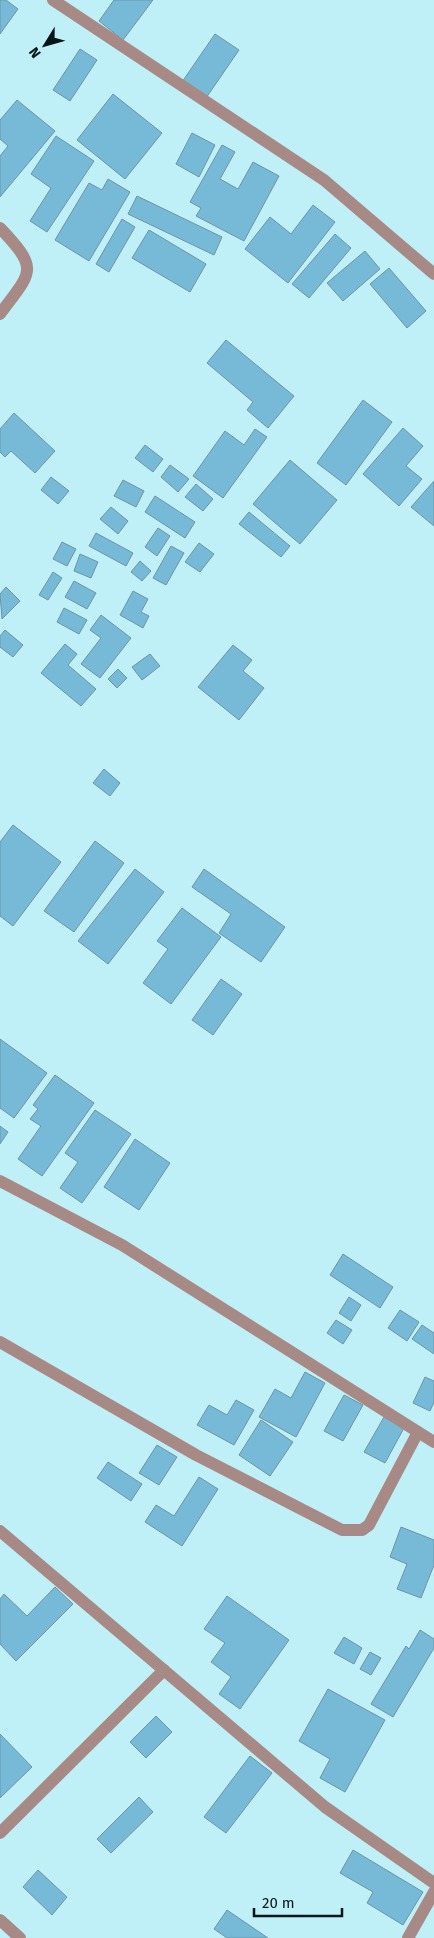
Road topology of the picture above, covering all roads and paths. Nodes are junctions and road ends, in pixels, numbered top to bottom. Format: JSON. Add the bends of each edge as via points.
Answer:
{"nodes":[{"id":1,"x":53,"y":0,"type":"edge"},
{"id":2,"x":0,"y":228,"type":"edge"},
{"id":3,"x":434,"y":274,"type":"edge"},
{"id":4,"x":0,"y":314,"type":"edge"},
{"id":5,"x":0,"y":1181,"type":"edge"},
{"id":6,"x":0,"y":1342,"type":"edge"},
{"id":7,"x":418,"y":1432,"type":"junction"},
{"id":8,"x":434,"y":1442,"type":"edge"},
{"id":9,"x":0,"y":1531,"type":"edge"},
{"id":10,"x":164,"y":1670,"type":"junction"},
{"id":11,"x":0,"y":1833,"type":"edge"},
{"id":12,"x":434,"y":1883,"type":"edge"},
{"id":13,"x":434,"y":1892,"type":"edge"},
{"id":14,"x":0,"y":1920,"type":"edge"},
{"id":15,"x":20,"y":1938,"type":"edge"},
{"id":16,"x":408,"y":1938,"type":"edge"}],
"edges":[{"from":1,"to":3,"type":"street","via":[[324,180]]},
{"from":2,"to":4,"type":"street","via":[[28,263],[26,278]]},
{"from":5,"to":7,"type":"street","via":[[122,1244]]},
{"from":6,"to":7,"type":"street","via":[[196,1455],[342,1530],[362,1530],[369,1525]]},
{"from":7,"to":8,"type":"street"},
{"from":9,"to":10,"type":"street"},
{"from":10,"to":11,"type":"street"},
{"from":10,"to":12,"type":"street","via":[[325,1807]]},
{"from":13,"to":16,"type":"street"},
{"from":14,"to":15,"type":"street"}]}
